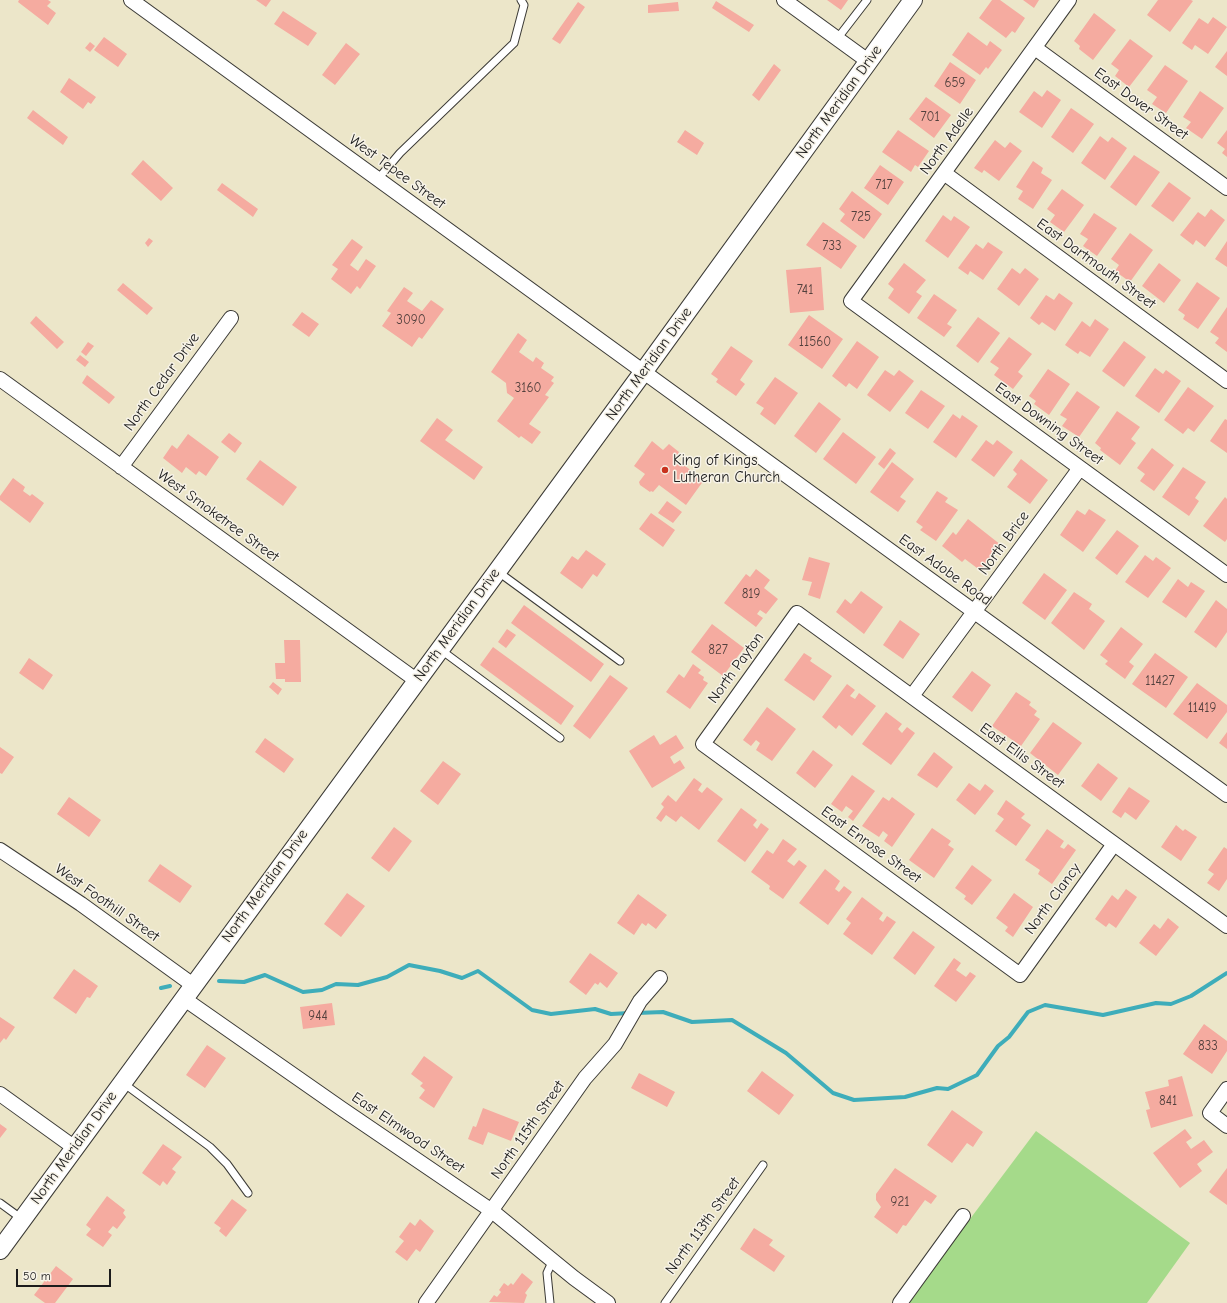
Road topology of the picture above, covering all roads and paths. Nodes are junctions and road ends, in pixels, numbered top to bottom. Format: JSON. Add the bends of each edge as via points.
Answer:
{"nodes":[{"id":1,"x":131,"y":0,"type":"edge"},
{"id":2,"x":521,"y":0,"type":"edge"},
{"id":3,"x":784,"y":0,"type":"edge"},
{"id":4,"x":867,"y":0,"type":"edge"},
{"id":5,"x":913,"y":0,"type":"edge"},
{"id":6,"x":1069,"y":0,"type":"edge"},
{"id":7,"x":837,"y":39,"type":"junction"},
{"id":8,"x":1035,"y":48,"type":"junction"},
{"id":9,"x":868,"y":61,"type":"junction"},
{"id":10,"x":944,"y":173,"type":"junction"},
{"id":11,"x":378,"y":179,"type":"junction"},
{"id":12,"x":1227,"y":188,"type":"edge"},
{"id":13,"x":851,"y":301,"type":"joint"},
{"id":14,"x":231,"y":318,"type":"dead end"},
{"id":15,"x":644,"y":371,"type":"junction"},
{"id":16,"x":0,"y":379,"type":"edge"},
{"id":17,"x":1227,"y":381,"type":"edge"},
{"id":18,"x":121,"y":467,"type":"junction"},
{"id":19,"x":1080,"y":468,"type":"junction"},
{"id":20,"x":496,"y":571,"type":"junction"},
{"id":21,"x":1227,"y":574,"type":"edge"},
{"id":22,"x":797,"y":613,"type":"joint"},
{"id":23,"x":974,"y":613,"type":"junction"},
{"id":24,"x":440,"y":648,"type":"junction"},
{"id":25,"x":620,"y":661,"type":"dead end"},
{"id":26,"x":416,"y":680,"type":"junction"},
{"id":27,"x":912,"y":696,"type":"junction"},
{"id":28,"x":560,"y":738,"type":"dead end"},
{"id":29,"x":703,"y":744,"type":"joint"},
{"id":30,"x":1227,"y":795,"type":"edge"},
{"id":31,"x":1114,"y":844,"type":"junction"},
{"id":32,"x":0,"y":850,"type":"edge"},
{"id":33,"x":1227,"y":926,"type":"edge"},
{"id":34,"x":1020,"y":975,"type":"joint"},
{"id":35,"x":660,"y":978,"type":"dead end"},
{"id":36,"x":188,"y":991,"type":"junction"},
{"id":37,"x":122,"y":1082,"type":"junction"},
{"id":38,"x":1227,"y":1089,"type":"edge"},
{"id":39,"x":0,"y":1094,"type":"edge"},
{"id":40,"x":1227,"y":1126,"type":"edge"},
{"id":41,"x":75,"y":1148,"type":"junction"},
{"id":42,"x":763,"y":1165,"type":"dead end"},
{"id":43,"x":248,"y":1194,"type":"dead end"},
{"id":44,"x":0,"y":1203,"type":"edge"},
{"id":45,"x":492,"y":1211,"type":"junction"},
{"id":46,"x":963,"y":1216,"type":"dead end"},
{"id":47,"x":22,"y":1219,"type":"junction"},
{"id":48,"x":0,"y":1250,"type":"edge"},
{"id":49,"x":552,"y":1260,"type":"junction"},
{"id":50,"x":426,"y":1303,"type":"edge"},
{"id":51,"x":550,"y":1303,"type":"edge"},
{"id":52,"x":608,"y":1303,"type":"edge"},
{"id":53,"x":664,"y":1303,"type":"edge"},
{"id":54,"x":900,"y":1303,"type":"edge"}],
"edges":[{"from":1,"to":11,"type":"street","name":"West Tepee Street"},
{"from":2,"to":11,"type":"lane","via":[[524,5],[514,43],[400,153]]},
{"from":3,"to":7,"type":"street"},
{"from":4,"to":7,"type":"lane"},
{"from":5,"to":9,"type":"street","name":"North Meridian Drive"},
{"from":6,"to":8,"type":"street","name":"North Adelle"},
{"from":7,"to":9,"type":"street"},
{"from":8,"to":10,"type":"street","name":"North Adelle"},
{"from":8,"to":12,"type":"street","name":"East Dover Street"},
{"from":9,"to":15,"type":"street","name":"North Meridian Drive"},
{"from":10,"to":13,"type":"street","name":"North Adelle"},
{"from":10,"to":17,"type":"street","name":"East Dartmouth Street"},
{"from":11,"to":15,"type":"street","name":"West Tepee Street"},
{"from":13,"to":19,"type":"street","name":"East Downing Street"},
{"from":14,"to":18,"type":"street","name":"North Cedar Drive"},
{"from":15,"to":20,"type":"street","name":"North Meridian Drive"},
{"from":15,"to":23,"type":"street","name":"East Adobe Road"},
{"from":16,"to":18,"type":"street","name":"West Smoketree Street"},
{"from":18,"to":26,"type":"street","name":"West Smoketree Street"},
{"from":19,"to":21,"type":"street","name":"East Downing Street"},
{"from":19,"to":23,"type":"street","name":"North Brice"},
{"from":20,"to":24,"type":"street","name":"North Meridian Drive"},
{"from":20,"to":25,"type":"lane"},
{"from":22,"to":27,"type":"street","name":"East Ellis Street"},
{"from":22,"to":29,"type":"street","name":"North Payton"},
{"from":23,"to":27,"type":"street","name":"North Brice"},
{"from":23,"to":30,"type":"street","name":"East Adobe Road"},
{"from":24,"to":26,"type":"street","name":"North Meridian Drive"},
{"from":24,"to":28,"type":"lane"},
{"from":26,"to":36,"type":"street","name":"North Meridian Drive"},
{"from":27,"to":31,"type":"street","name":"East Ellis Street"},
{"from":29,"to":34,"type":"street","name":"East Enrose Street"},
{"from":31,"to":33,"type":"street","name":"East Ellis Street"},
{"from":31,"to":34,"type":"street","name":"North Clancy"},
{"from":32,"to":36,"type":"street","name":"West Foothill Street","via":[[81,904]]},
{"from":35,"to":45,"type":"street","name":"North 115th Street","via":[[640,1001],[615,1044],[586,1078]]},
{"from":36,"to":37,"type":"street","name":"North Meridian Drive"},
{"from":36,"to":45,"type":"street","name":"East Elmwood Street","via":[[336,1105]]},
{"from":37,"to":41,"type":"street","name":"North Meridian Drive"},
{"from":37,"to":43,"type":"lane","via":[[210,1146]]},
{"from":38,"to":40,"type":"street","via":[[1210,1113]]},
{"from":39,"to":41,"type":"street"},
{"from":41,"to":47,"type":"street","name":"North Meridian Drive"},
{"from":42,"to":53,"type":"lane","name":"North 113th Street"},
{"from":44,"to":47,"type":"lane"},
{"from":45,"to":49,"type":"street","name":"East Elmwood Street"},
{"from":45,"to":50,"type":"street","name":"North 115th Street"},
{"from":46,"to":54,"type":"street"},
{"from":47,"to":48,"type":"street","name":"North Meridian Drive"},
{"from":49,"to":51,"type":"lane","via":[[547,1273]]},
{"from":49,"to":52,"type":"street","name":"East Elmwood Street"}]}
